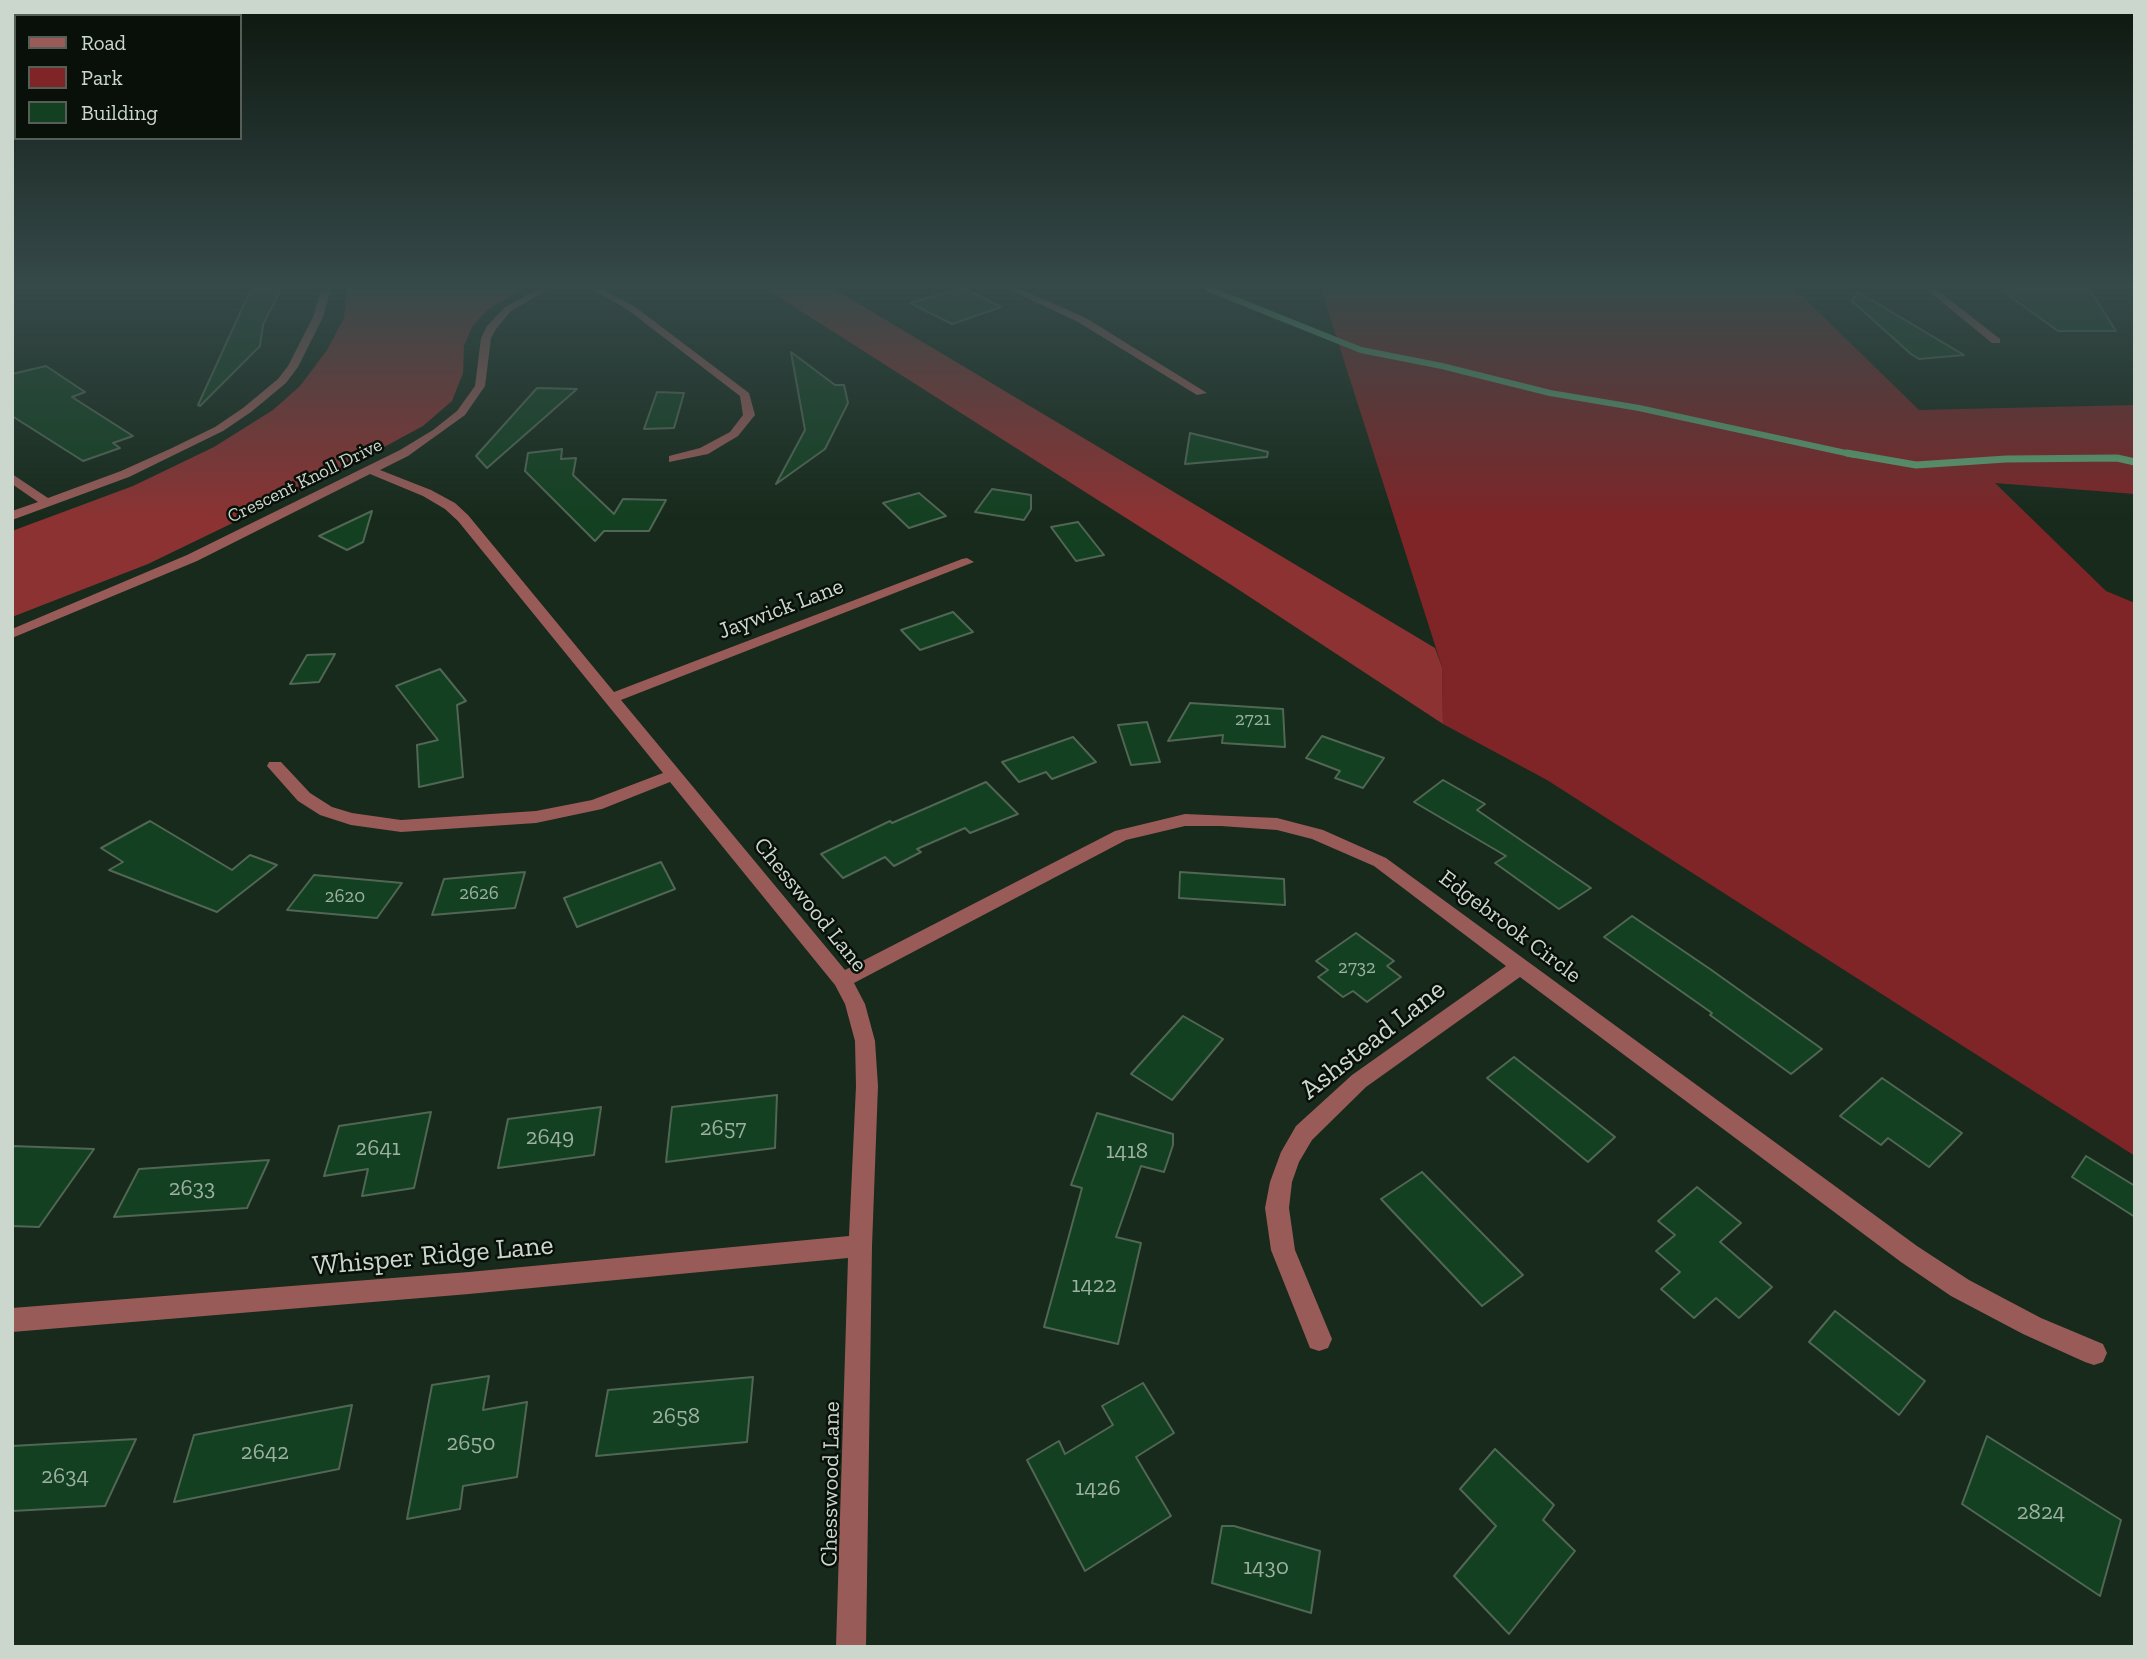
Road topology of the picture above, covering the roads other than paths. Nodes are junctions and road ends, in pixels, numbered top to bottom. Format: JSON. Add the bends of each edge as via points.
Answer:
{"nodes":[{"id":1,"x":293,"y":366,"type":"edge"},
{"id":2,"x":482,"y":366,"type":"edge"},
{"id":3,"x":707,"y":366,"type":"edge"},
{"id":4,"x":1158,"y":366,"type":"edge"},
{"id":5,"x":1201,"y":393,"type":"dead end"},
{"id":6,"x":673,"y":459,"type":"dead end"},
{"id":7,"x":370,"y":470,"type":"junction"},
{"id":8,"x":12,"y":478,"type":"edge"},
{"id":9,"x":47,"y":503,"type":"junction"},
{"id":10,"x":12,"y":516,"type":"edge"},
{"id":11,"x":967,"y":562,"type":"dead end"},
{"id":12,"x":12,"y":634,"type":"edge"},
{"id":13,"x":610,"y":699,"type":"junction"},
{"id":14,"x":275,"y":765,"type":"dead end"},
{"id":15,"x":673,"y":775,"type":"junction"},
{"id":16,"x":1521,"y":966,"type":"junction"},
{"id":17,"x":842,"y":980,"type":"junction"},
{"id":18,"x":860,"y":1246,"type":"junction"},
{"id":19,"x":12,"y":1320,"type":"edge"},
{"id":20,"x":1319,"y":1339,"type":"dead end"},
{"id":21,"x":2094,"y":1353,"type":"dead end"},
{"id":22,"x":851,"y":1647,"type":"edge"}],
"edges":[{"from":1,"to":9,"type":"street","via":[[256,403],[219,429]]},
{"from":2,"to":7,"type":"street","name":"Crescent Knoll Drive","via":[[480,386],[461,413],[438,432]]},
{"from":3,"to":6,"type":"street","via":[[745,396],[749,415],[733,435],[705,451]]},
{"from":4,"to":5,"type":"street"},
{"from":7,"to":12,"type":"street","name":"Crescent Knoll Drive","via":[[192,558]]},
{"from":7,"to":13,"type":"street","name":"Chesswood Lane","via":[[427,493],[463,518]]},
{"from":8,"to":9,"type":"street"},
{"from":9,"to":10,"type":"street"},
{"from":11,"to":13,"type":"street","name":"Jaywick Lane"},
{"from":13,"to":15,"type":"street","name":"Chesswood Lane"},
{"from":14,"to":15,"type":"street","via":[[304,797],[326,811],[401,826],[536,817],[596,805]]},
{"from":15,"to":17,"type":"street","name":"Chesswood Lane"},
{"from":16,"to":17,"type":"street","name":"Edgebrook Circle","via":[[1359,851],[1277,824],[1185,820],[1099,845]]},
{"from":16,"to":20,"type":"street","name":"Ashstead Lane","via":[[1359,1082],[1304,1133],[1289,1159],[1277,1209],[1283,1250]]},
{"from":16,"to":21,"type":"street","name":"Edgebrook Circle","via":[[1909,1254],[1960,1288]]},
{"from":17,"to":18,"type":"street","name":"Chesswood Lane","via":[[855,1004],[865,1041]]},
{"from":18,"to":19,"type":"street","name":"Whisper Ridge Lane"},
{"from":18,"to":22,"type":"street","name":"Chesswood Lane"}]}
